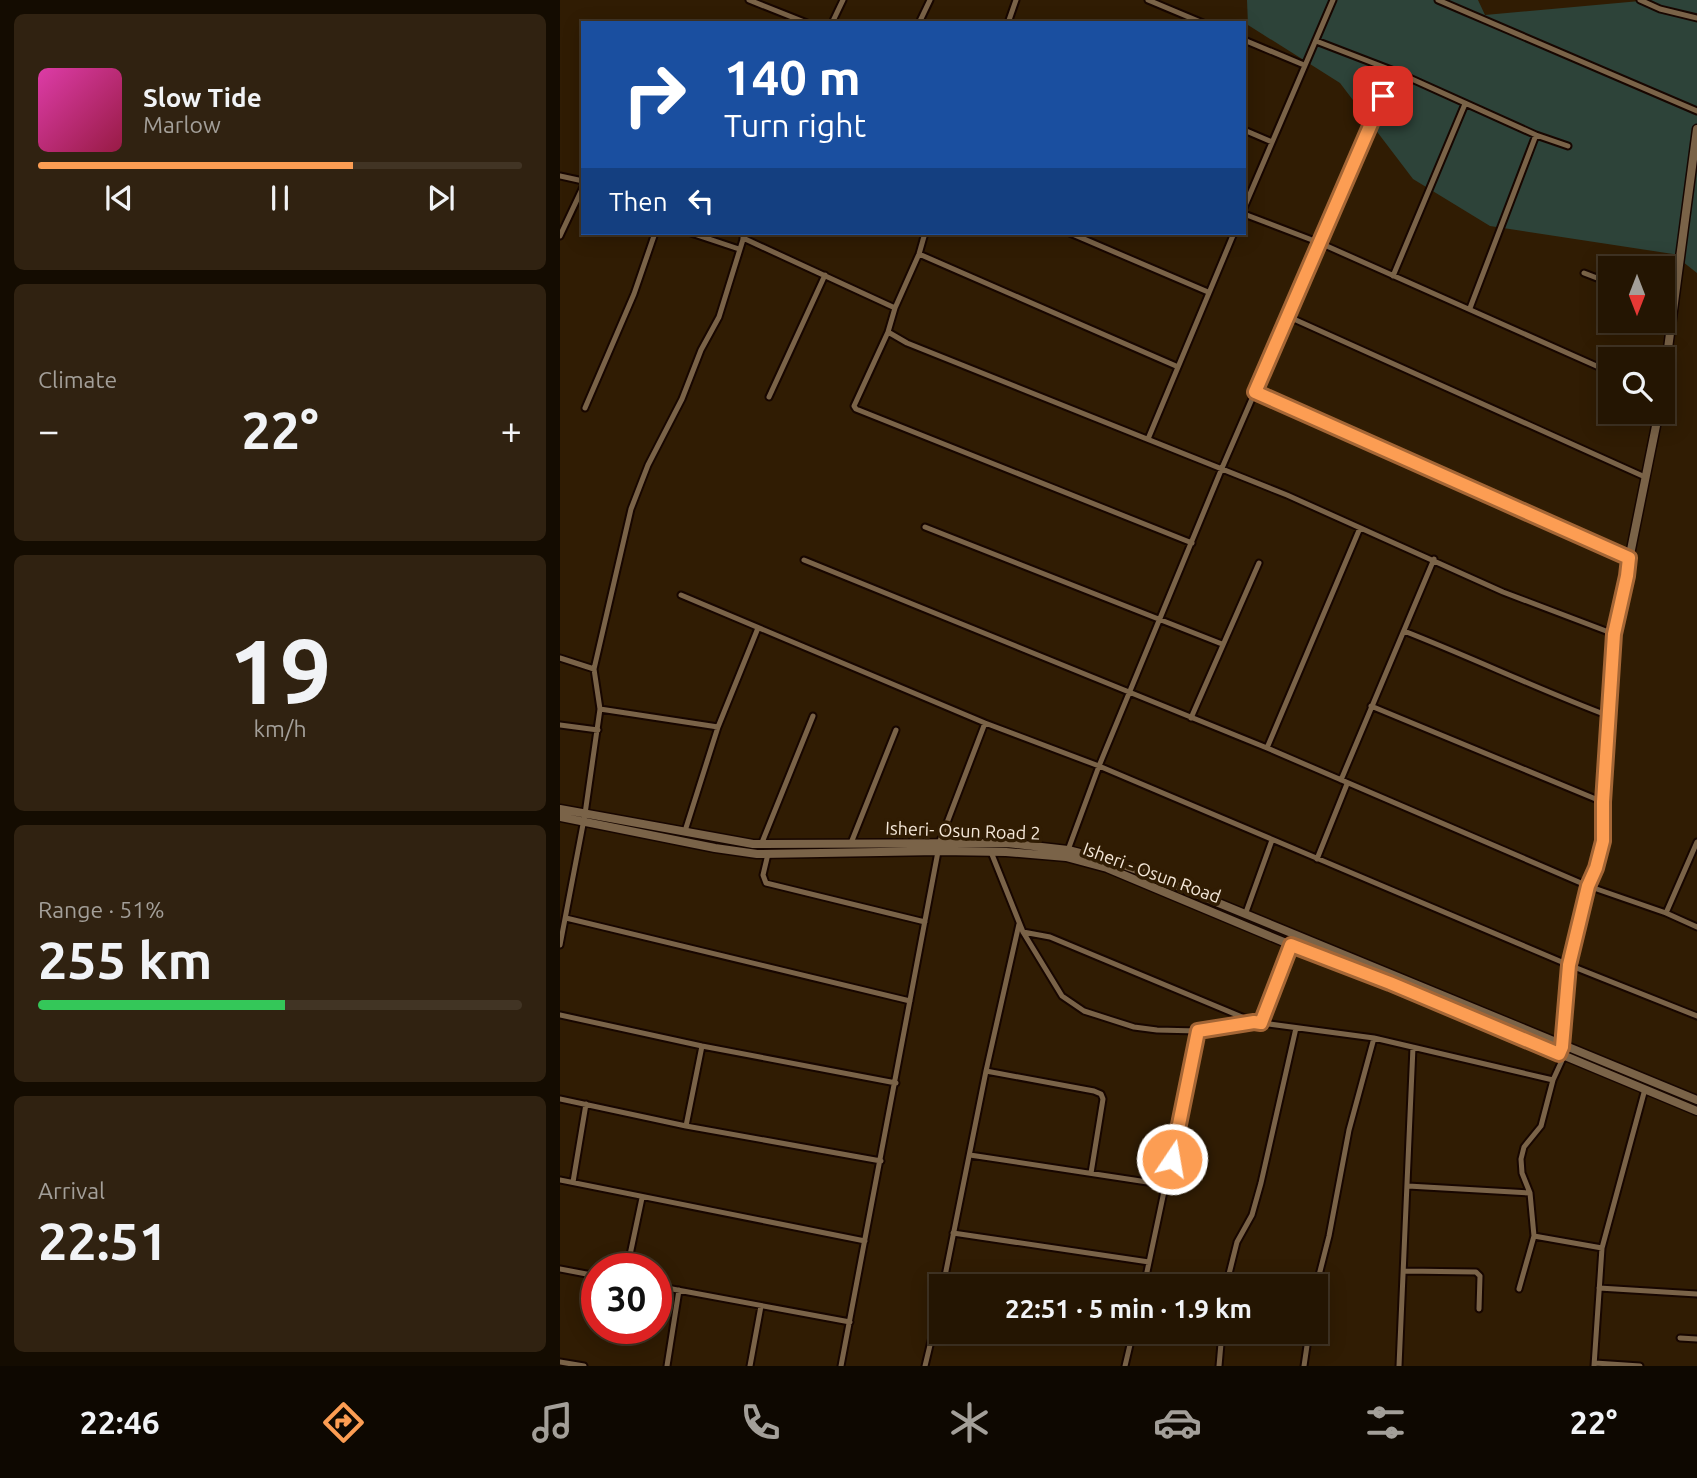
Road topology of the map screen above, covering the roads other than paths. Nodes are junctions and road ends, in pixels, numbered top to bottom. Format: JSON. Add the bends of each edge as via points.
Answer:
{"nodes":[{"id":1,"x":749,"y":0,"type":"edge"},
{"id":2,"x":843,"y":0,"type":"edge"},
{"id":3,"x":930,"y":0,"type":"edge"},
{"id":4,"x":1016,"y":0,"type":"edge"},
{"id":5,"x":1148,"y":0,"type":"edge"},
{"id":6,"x":1333,"y":0,"type":"edge"},
{"id":7,"x":1438,"y":0,"type":"edge"},
{"id":8,"x":1640,"y":0,"type":"edge"},
{"id":9,"x":765,"y":2,"type":"edge"},
{"id":10,"x":1697,"y":18,"type":"edge"},
{"id":11,"x":803,"y":21,"type":"edge"},
{"id":12,"x":833,"y":21,"type":"edge"},
{"id":13,"x":920,"y":21,"type":"edge"},
{"id":14,"x":1009,"y":21,"type":"edge"},
{"id":15,"x":1198,"y":21,"type":"edge"},
{"id":16,"x":1246,"y":41,"type":"edge"},
{"id":17,"x":1316,"y":41,"type":"junction"},
{"id":18,"x":1304,"y":65,"type":"junction"},
{"id":19,"x":1394,"y":71,"type":"junction"},
{"id":20,"x":1465,"y":104,"type":"junction"},
{"id":21,"x":1697,"y":110,"type":"edge"},
{"id":22,"x":1697,"y":129,"type":"edge"},
{"id":23,"x":1246,"y":131,"type":"edge"},
{"id":24,"x":1536,"y":135,"type":"junction"},
{"id":25,"x":1272,"y":142,"type":"junction"},
{"id":26,"x":1568,"y":146,"type":"dead end"},
{"id":27,"x":560,"y":176,"type":"edge"},
{"id":28,"x":581,"y":181,"type":"edge"},
{"id":29,"x":581,"y":191,"type":"edge"},
{"id":30,"x":1246,"y":203,"type":"edge"},
{"id":31,"x":1246,"y":216,"type":"edge"},
{"id":32,"x":653,"y":235,"type":"edge"},
{"id":33,"x":697,"y":235,"type":"edge"},
{"id":34,"x":744,"y":235,"type":"edge"},
{"id":35,"x":923,"y":235,"type":"edge"},
{"id":36,"x":1075,"y":235,"type":"edge"},
{"id":37,"x":1233,"y":235,"type":"edge"},
{"id":38,"x":560,"y":236,"type":"edge"},
{"id":39,"x":1320,"y":243,"type":"junction"},
{"id":40,"x":739,"y":249,"type":"junction"},
{"id":41,"x":919,"y":254,"type":"junction"},
{"id":42,"x":1584,"y":273,"type":"dead end"},
{"id":43,"x":825,"y":275,"type":"junction"},
{"id":44,"x":1393,"y":276,"type":"junction"},
{"id":45,"x":1598,"y":278,"type":"edge"},
{"id":46,"x":1209,"y":292,"type":"junction"},
{"id":47,"x":1675,"y":293,"type":"edge"},
{"id":48,"x":895,"y":308,"type":"junction"},
{"id":49,"x":1470,"y":308,"type":"junction"},
{"id":50,"x":1287,"y":316,"type":"junction"},
{"id":51,"x":888,"y":332,"type":"junction"},
{"id":52,"x":1177,"y":366,"type":"junction"},
{"id":53,"x":1598,"y":367,"type":"edge"},
{"id":54,"x":1255,"y":392,"type":"junction"},
{"id":55,"x":769,"y":397,"type":"dead end"},
{"id":56,"x":584,"y":408,"type":"dead end"},
{"id":57,"x":1656,"y":424,"type":"edge"},
{"id":58,"x":1148,"y":439,"type":"junction"},
{"id":59,"x":1222,"y":468,"type":"junction"},
{"id":60,"x":1646,"y":477,"type":"junction"},
{"id":61,"x":925,"y":527,"type":"dead end"},
{"id":62,"x":1360,"y":528,"type":"junction"},
{"id":63,"x":1192,"y":543,"type":"junction"},
{"id":64,"x":1629,"y":558,"type":"junction"},
{"id":65,"x":1434,"y":559,"type":"junction"},
{"id":66,"x":804,"y":560,"type":"dead end"},
{"id":67,"x":1259,"y":563,"type":"dead end"},
{"id":68,"x":681,"y":595,"type":"dead end"},
{"id":69,"x":1160,"y":619,"type":"junction"},
{"id":70,"x":758,"y":628,"type":"junction"},
{"id":71,"x":1404,"y":631,"type":"junction"},
{"id":72,"x":1614,"y":634,"type":"junction"},
{"id":73,"x":1222,"y":644,"type":"junction"},
{"id":74,"x":560,"y":658,"type":"edge"},
{"id":75,"x":594,"y":669,"type":"junction"},
{"id":76,"x":1129,"y":694,"type":"junction"},
{"id":77,"x":1371,"y":706,"type":"junction"},
{"id":78,"x":600,"y":709,"type":"junction"},
{"id":79,"x":813,"y":716,"type":"dead end"},
{"id":80,"x":1609,"y":716,"type":"junction"},
{"id":81,"x":1191,"y":718,"type":"junction"},
{"id":82,"x":985,"y":723,"type":"junction"},
{"id":83,"x":560,"y":725,"type":"edge"},
{"id":84,"x":718,"y":727,"type":"junction"},
{"id":85,"x":598,"y":730,"type":"junction"},
{"id":86,"x":896,"y":730,"type":"dead end"},
{"id":87,"x":1267,"y":748,"type":"junction"},
{"id":88,"x":1099,"y":766,"type":"junction"},
{"id":89,"x":1344,"y":782,"type":"junction"},
{"id":90,"x":1603,"y":802,"type":"junction"},
{"id":91,"x":560,"y":809,"type":"edge"},
{"id":92,"x":560,"y":817,"type":"edge"},
{"id":93,"x":585,"y":818,"type":"junction"},
{"id":94,"x":685,"y":831,"type":"junction"},
{"id":95,"x":1272,"y":840,"type":"junction"},
{"id":96,"x":1697,"y":842,"type":"edge"},
{"id":97,"x":851,"y":843,"type":"junction"},
{"id":98,"x":761,"y":845,"type":"junction"},
{"id":99,"x":940,"y":846,"type":"junction"},
{"id":100,"x":1068,"y":850,"type":"junction"},
{"id":101,"x":991,"y":852,"type":"junction"},
{"id":102,"x":768,"y":854,"type":"junction"},
{"id":103,"x":1317,"y":859,"type":"junction"},
{"id":104,"x":1588,"y":886,"type":"junction"},
{"id":105,"x":1666,"y":913,"type":"junction"},
{"id":106,"x":1245,"y":915,"type":"junction"},
{"id":107,"x":566,"y":918,"type":"junction"},
{"id":108,"x":925,"y":922,"type":"junction"},
{"id":109,"x":1019,"y":924,"type":"junction"},
{"id":110,"x":1697,"y":927,"type":"edge"},
{"id":111,"x":1023,"y":932,"type":"junction"},
{"id":112,"x":560,"y":945,"type":"edge"},
{"id":113,"x":1291,"y":945,"type":"junction"},
{"id":114,"x":1569,"y":965,"type":"junction"},
{"id":115,"x":910,"y":1001,"type":"junction"},
{"id":116,"x":560,"y":1015,"type":"edge"},
{"id":117,"x":1697,"y":1016,"type":"edge"},
{"id":118,"x":1258,"y":1023,"type":"junction"},
{"id":119,"x":1296,"y":1028,"type":"junction"},
{"id":120,"x":1198,"y":1031,"type":"junction"},
{"id":121,"x":1374,"y":1038,"type":"junction"},
{"id":122,"x":702,"y":1046,"type":"junction"},
{"id":123,"x":1413,"y":1047,"type":"junction"},
{"id":124,"x":1562,"y":1052,"type":"junction"},
{"id":125,"x":986,"y":1071,"type":"junction"},
{"id":126,"x":1553,"y":1080,"type":"junction"},
{"id":127,"x":896,"y":1083,"type":"junction"},
{"id":128,"x":1645,"y":1089,"type":"junction"},
{"id":129,"x":560,"y":1099,"type":"edge"},
{"id":130,"x":1697,"y":1100,"type":"edge"},
{"id":131,"x":586,"y":1104,"type":"junction"},
{"id":132,"x":1697,"y":1111,"type":"edge"},
{"id":133,"x":686,"y":1126,"type":"junction"},
{"id":134,"x":970,"y":1155,"type":"junction"},
{"id":135,"x":881,"y":1161,"type":"junction"},
{"id":136,"x":1091,"y":1173,"type":"junction"},
{"id":137,"x":560,"y":1180,"type":"edge"},
{"id":138,"x":573,"y":1182,"type":"junction"},
{"id":139,"x":1167,"y":1185,"type":"junction"},
{"id":140,"x":1408,"y":1186,"type":"junction"},
{"id":141,"x":1530,"y":1193,"type":"junction"},
{"id":142,"x":642,"y":1198,"type":"junction"},
{"id":143,"x":953,"y":1233,"type":"junction"},
{"id":144,"x":1534,"y":1237,"type":"junction"},
{"id":145,"x":865,"y":1241,"type":"junction"},
{"id":146,"x":1602,"y":1248,"type":"junction"},
{"id":147,"x":630,"y":1253,"type":"edge"},
{"id":148,"x":1149,"y":1262,"type":"junction"},
{"id":149,"x":560,"y":1269,"type":"edge"},
{"id":150,"x":1405,"y":1271,"type":"junction"},
{"id":151,"x":581,"y":1273,"type":"edge"},
{"id":152,"x":945,"y":1274,"type":"edge"},
{"id":153,"x":1146,"y":1274,"type":"edge"},
{"id":154,"x":1229,"y":1274,"type":"edge"},
{"id":155,"x":1319,"y":1274,"type":"edge"},
{"id":156,"x":1599,"y":1288,"type":"junction"},
{"id":157,"x":672,"y":1289,"type":"edge"},
{"id":158,"x":1519,"y":1289,"type":"dead end"},
{"id":159,"x":679,"y":1290,"type":"junction"},
{"id":160,"x":1697,"y":1294,"type":"edge"},
{"id":161,"x":761,"y":1306,"type":"junction"},
{"id":162,"x":1479,"y":1309,"type":"dead end"},
{"id":163,"x":849,"y":1322,"type":"junction"},
{"id":164,"x":1680,"y":1338,"type":"dead end"},
{"id":165,"x":1697,"y":1339,"type":"edge"},
{"id":166,"x":931,"y":1344,"type":"edge"},
{"id":167,"x":1130,"y":1344,"type":"edge"},
{"id":168,"x":1221,"y":1344,"type":"edge"},
{"id":169,"x":1307,"y":1344,"type":"edge"},
{"id":170,"x":560,"y":1362,"type":"edge"},
{"id":171,"x":1594,"y":1364,"type":"edge"},
{"id":172,"x":584,"y":1366,"type":"edge"},
{"id":173,"x":667,"y":1366,"type":"edge"},
{"id":174,"x":750,"y":1366,"type":"edge"},
{"id":175,"x":841,"y":1366,"type":"edge"},
{"id":176,"x":925,"y":1366,"type":"edge"},
{"id":177,"x":1125,"y":1366,"type":"edge"},
{"id":178,"x":1219,"y":1366,"type":"edge"},
{"id":179,"x":1304,"y":1366,"type":"edge"},
{"id":180,"x":1399,"y":1366,"type":"edge"},
{"id":181,"x":1640,"y":1366,"type":"edge"}],
"edges":[{"from":1,"to":9,"type":"street"},
{"from":2,"to":12,"type":"street"},
{"from":3,"to":13,"type":"street"},
{"from":4,"to":14,"type":"street"},
{"from":5,"to":15,"type":"street"},
{"from":6,"to":17,"type":"street"},
{"from":7,"to":21,"type":"street"},
{"from":8,"to":10,"type":"street"},
{"from":9,"to":11,"type":"street"},
{"from":16,"to":18,"type":"street"},
{"from":17,"to":18,"type":"street"},
{"from":17,"to":19,"type":"street"},
{"from":18,"to":25,"type":"street"},
{"from":19,"to":20,"type":"street"},
{"from":19,"to":39,"type":"street"},
{"from":20,"to":24,"type":"street"},
{"from":20,"to":44,"type":"street"},
{"from":22,"to":47,"type":"main road"},
{"from":23,"to":25,"type":"street"},
{"from":24,"to":26,"type":"street"},
{"from":24,"to":49,"type":"street"},
{"from":25,"to":30,"type":"street"},
{"from":27,"to":28,"type":"street"},
{"from":29,"to":38,"type":"street"},
{"from":31,"to":39,"type":"street"},
{"from":32,"to":56,"type":"street","via":[[635,294]]},
{"from":33,"to":40,"type":"street"},
{"from":34,"to":40,"type":"street"},
{"from":34,"to":43,"type":"street"},
{"from":35,"to":41,"type":"street"},
{"from":36,"to":46,"type":"street"},
{"from":37,"to":46,"type":"street"},
{"from":39,"to":44,"type":"street"},
{"from":39,"to":50,"type":"street"},
{"from":40,"to":75,"type":"street","via":[[719,317],[631,509]]},
{"from":41,"to":48,"type":"street"},
{"from":41,"to":52,"type":"street"},
{"from":42,"to":45,"type":"street"},
{"from":43,"to":48,"type":"street"},
{"from":43,"to":55,"type":"street"},
{"from":44,"to":49,"type":"street"},
{"from":46,"to":52,"type":"street"},
{"from":48,"to":51,"type":"street"},
{"from":49,"to":53,"type":"street"},
{"from":50,"to":54,"type":"street"},
{"from":50,"to":60,"type":"street"},
{"from":51,"to":58,"type":"street"},
{"from":51,"to":63,"type":"street","via":[[856,409]]},
{"from":52,"to":58,"type":"street"},
{"from":54,"to":59,"type":"street"},
{"from":54,"to":64,"type":"street"},
{"from":57,"to":60,"type":"main road"},
{"from":58,"to":59,"type":"street"},
{"from":59,"to":62,"type":"street"},
{"from":59,"to":63,"type":"street"},
{"from":60,"to":64,"type":"main road"},
{"from":61,"to":69,"type":"street"},
{"from":62,"to":65,"type":"street"},
{"from":62,"to":87,"type":"street"},
{"from":63,"to":69,"type":"street"},
{"from":64,"to":72,"type":"main road"},
{"from":65,"to":71,"type":"street"},
{"from":65,"to":72,"type":"street","via":[[1503,592]]},
{"from":66,"to":76,"type":"street"},
{"from":67,"to":73,"type":"street"},
{"from":68,"to":70,"type":"street"},
{"from":69,"to":73,"type":"street"},
{"from":69,"to":76,"type":"street"},
{"from":70,"to":82,"type":"street"},
{"from":70,"to":84,"type":"street"},
{"from":71,"to":77,"type":"street"},
{"from":71,"to":80,"type":"street"},
{"from":72,"to":80,"type":"main road"},
{"from":73,"to":81,"type":"street"},
{"from":74,"to":75,"type":"street"},
{"from":75,"to":78,"type":"street"},
{"from":76,"to":81,"type":"street"},
{"from":76,"to":88,"type":"street"},
{"from":77,"to":89,"type":"street"},
{"from":77,"to":90,"type":"street"},
{"from":78,"to":84,"type":"street"},
{"from":78,"to":85,"type":"street"},
{"from":79,"to":98,"type":"street"},
{"from":80,"to":90,"type":"main road"},
{"from":81,"to":87,"type":"street"},
{"from":82,"to":88,"type":"street"},
{"from":82,"to":99,"type":"street"},
{"from":83,"to":85,"type":"street"},
{"from":84,"to":94,"type":"street"},
{"from":85,"to":93,"type":"street"},
{"from":86,"to":97,"type":"street"},
{"from":87,"to":89,"type":"street"},
{"from":88,"to":95,"type":"street"},
{"from":88,"to":100,"type":"street"},
{"from":89,"to":103,"type":"street"},
{"from":89,"to":104,"type":"street"},
{"from":90,"to":104,"type":"main road","via":[[1603,841]]},
{"from":91,"to":93,"type":"main road","name":"Isheri- Osun Road 2"},
{"from":92,"to":93,"type":"main road","name":"Isheri - Osun Road"},
{"from":93,"to":94,"type":"main road","name":"Isheri- Osun Road 2"},
{"from":93,"to":102,"type":"main road","name":"Isheri - Osun Road","via":[[715,848]]},
{"from":93,"to":107,"type":"street"},
{"from":94,"to":98,"type":"main road","name":"Isheri- Osun Road 2"},
{"from":95,"to":103,"type":"street"},
{"from":95,"to":106,"type":"street"},
{"from":96,"to":105,"type":"street"},
{"from":97,"to":98,"type":"main road","name":"Isheri- Osun Road 2"},
{"from":97,"to":99,"type":"main road","name":"Isheri- Osun Road 2"},
{"from":99,"to":100,"type":"main road","name":"Isheri- Osun Road 2","via":[[1007,843]]},
{"from":99,"to":101,"type":"main road","name":"Isheri - Osun Road"},
{"from":99,"to":102,"type":"main road","name":"Isheri - Osun Road"},
{"from":99,"to":108,"type":"street"},
{"from":100,"to":106,"type":"main road","name":"Isheri- Osun Road 2","via":[[1148,874]]},
{"from":101,"to":109,"type":"street"},
{"from":101,"to":113,"type":"main road","name":"Isheri - Osun Road","via":[[1066,857],[1107,868]]},
{"from":102,"to":108,"type":"street","via":[[763,875],[766,883]]},
{"from":103,"to":114,"type":"street"},
{"from":104,"to":105,"type":"street"},
{"from":104,"to":114,"type":"main road"},
{"from":105,"to":110,"type":"street"},
{"from":106,"to":124,"type":"main road","name":"Isheri- Osun Road 2"},
{"from":107,"to":112,"type":"street"},
{"from":107,"to":115,"type":"street"},
{"from":108,"to":115,"type":"street"},
{"from":109,"to":111,"type":"street"},
{"from":109,"to":125,"type":"street"},
{"from":111,"to":118,"type":"street","via":[[1049,937]]},
{"from":111,"to":120,"type":"street","via":[[1062,996],[1084,1010],[1134,1027]]},
{"from":113,"to":118,"type":"street"},
{"from":113,"to":124,"type":"main road","name":"Isheri - Osun Road"},
{"from":114,"to":117,"type":"street"},
{"from":114,"to":124,"type":"main road"},
{"from":115,"to":127,"type":"street"},
{"from":116,"to":122,"type":"street"},
{"from":118,"to":119,"type":"street"},
{"from":118,"to":120,"type":"street"},
{"from":119,"to":121,"type":"street"},
{"from":119,"to":154,"type":"street","via":[[1261,1183]]},
{"from":120,"to":139,"type":"street"},
{"from":121,"to":123,"type":"street"},
{"from":121,"to":155,"type":"street","via":[[1349,1130]]},
{"from":122,"to":127,"type":"street"},
{"from":122,"to":133,"type":"street"},
{"from":123,"to":126,"type":"street"},
{"from":123,"to":140,"type":"street"},
{"from":124,"to":126,"type":"street"},
{"from":124,"to":128,"type":"main road","name":"Isheri - Osun Road"},
{"from":124,"to":130,"type":"main road","name":"Isheri- Osun Road 2"},
{"from":125,"to":134,"type":"street"},
{"from":125,"to":136,"type":"street","via":[[1101,1094]]},
{"from":126,"to":141,"type":"street","via":[[1541,1126],[1521,1158]]},
{"from":127,"to":135,"type":"street"},
{"from":128,"to":132,"type":"main road","name":"Isheri - Osun Road"},
{"from":128,"to":146,"type":"street"},
{"from":129,"to":131,"type":"street"},
{"from":131,"to":133,"type":"street"},
{"from":131,"to":138,"type":"street"},
{"from":133,"to":135,"type":"street"},
{"from":134,"to":136,"type":"street"},
{"from":134,"to":143,"type":"street"},
{"from":135,"to":145,"type":"street"},
{"from":136,"to":139,"type":"street"},
{"from":137,"to":138,"type":"street"},
{"from":138,"to":142,"type":"street"},
{"from":139,"to":148,"type":"street"},
{"from":140,"to":141,"type":"street"},
{"from":140,"to":150,"type":"street"},
{"from":141,"to":144,"type":"street"},
{"from":142,"to":145,"type":"street"},
{"from":142,"to":147,"type":"street"},
{"from":143,"to":148,"type":"street"},
{"from":143,"to":152,"type":"street"},
{"from":144,"to":146,"type":"street"},
{"from":144,"to":158,"type":"street"},
{"from":145,"to":163,"type":"street"},
{"from":146,"to":156,"type":"street"},
{"from":148,"to":153,"type":"street"},
{"from":149,"to":151,"type":"street"},
{"from":150,"to":162,"type":"street","via":[[1476,1272],[1480,1276]]},
{"from":150,"to":180,"type":"street"},
{"from":156,"to":160,"type":"street"},
{"from":156,"to":171,"type":"street"},
{"from":157,"to":159,"type":"street"},
{"from":159,"to":161,"type":"street"},
{"from":159,"to":173,"type":"street"},
{"from":161,"to":163,"type":"street"},
{"from":161,"to":174,"type":"street"},
{"from":163,"to":175,"type":"street"},
{"from":164,"to":165,"type":"street"},
{"from":166,"to":176,"type":"street"},
{"from":167,"to":177,"type":"street"},
{"from":168,"to":178,"type":"street"},
{"from":169,"to":179,"type":"street"},
{"from":170,"to":172,"type":"street"},
{"from":171,"to":181,"type":"street"}]}
